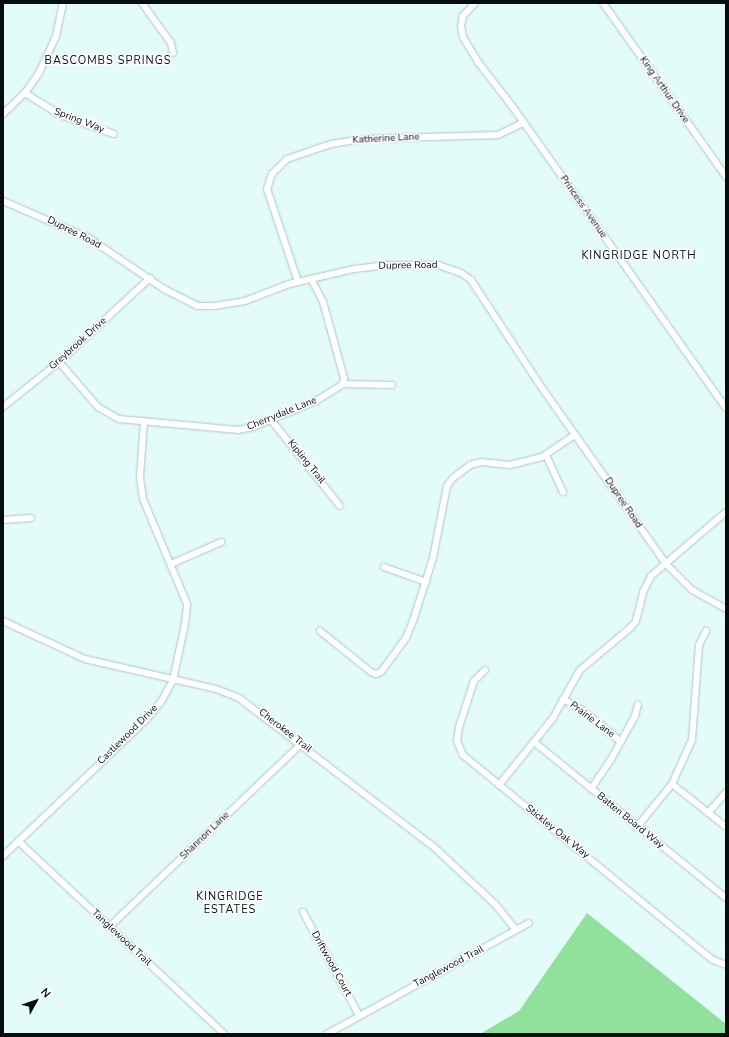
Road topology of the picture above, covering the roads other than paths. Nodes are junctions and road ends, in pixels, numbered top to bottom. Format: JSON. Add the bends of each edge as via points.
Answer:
{"nodes":[{"id":1,"x":63,"y":3,"type":"edge"},
{"id":2,"x":142,"y":3,"type":"edge"},
{"id":3,"x":476,"y":3,"type":"edge"},
{"id":4,"x":603,"y":3,"type":"edge"},
{"id":5,"x":173,"y":53,"type":"dead end"},
{"id":6,"x":25,"y":93,"type":"junction"},
{"id":7,"x":3,"y":114,"type":"edge"},
{"id":8,"x":523,"y":122,"type":"junction"},
{"id":9,"x":114,"y":134,"type":"dead end"},
{"id":10,"x":726,"y":177,"type":"edge"},
{"id":11,"x":3,"y":201,"type":"edge"},
{"id":12,"x":150,"y":278,"type":"junction"},
{"id":13,"x":312,"y":280,"type":"junction"},
{"id":14,"x":298,"y":282,"type":"junction"},
{"id":15,"x":59,"y":362,"type":"junction"},
{"id":16,"x":343,"y":384,"type":"junction"},
{"id":17,"x":392,"y":385,"type":"dead end"},
{"id":18,"x":3,"y":407,"type":"edge"},
{"id":19,"x":726,"y":408,"type":"edge"},
{"id":20,"x":272,"y":420,"type":"junction"},
{"id":21,"x":144,"y":421,"type":"junction"},
{"id":22,"x":575,"y":435,"type":"junction"},
{"id":23,"x":546,"y":455,"type":"junction"},
{"id":24,"x":563,"y":492,"type":"dead end"},
{"id":25,"x":340,"y":506,"type":"dead end"},
{"id":26,"x":726,"y":512,"type":"edge"},
{"id":27,"x":31,"y":518,"type":"dead end"},
{"id":28,"x":3,"y":520,"type":"edge"},
{"id":29,"x":220,"y":542,"type":"dead end"},
{"id":30,"x":171,"y":564,"type":"junction"},
{"id":31,"x":666,"y":564,"type":"junction"},
{"id":32,"x":384,"y":567,"type":"dead end"},
{"id":33,"x":426,"y":582,"type":"junction"},
{"id":34,"x":726,"y":608,"type":"edge"},
{"id":35,"x":3,"y":621,"type":"edge"},
{"id":36,"x":320,"y":631,"type":"dead end"},
{"id":37,"x":706,"y":631,"type":"dead end"},
{"id":38,"x":485,"y":670,"type":"dead end"},
{"id":39,"x":173,"y":680,"type":"junction"},
{"id":40,"x":563,"y":699,"type":"junction"},
{"id":41,"x":638,"y":704,"type":"dead end"},
{"id":42,"x":534,"y":742,"type":"junction"},
{"id":43,"x":621,"y":742,"type":"junction"},
{"id":44,"x":302,"y":744,"type":"junction"},
{"id":45,"x":672,"y":784,"type":"junction"},
{"id":46,"x":499,"y":785,"type":"junction"},
{"id":47,"x":590,"y":789,"type":"junction"},
{"id":48,"x":726,"y":792,"type":"edge"},
{"id":49,"x":708,"y":813,"type":"junction"},
{"id":50,"x":637,"y":827,"type":"junction"},
{"id":51,"x":726,"y":827,"type":"edge"},
{"id":52,"x":18,"y":842,"type":"junction"},
{"id":53,"x":3,"y":856,"type":"edge"},
{"id":54,"x":726,"y":898,"type":"edge"},
{"id":55,"x":303,"y":912,"type":"dead end"},
{"id":56,"x":529,"y":923,"type":"dead end"},
{"id":57,"x":109,"y":927,"type":"junction"},
{"id":58,"x":516,"y":930,"type":"junction"},
{"id":59,"x":726,"y":965,"type":"edge"},
{"id":60,"x":359,"y":1015,"type":"junction"},
{"id":61,"x":224,"y":1034,"type":"edge"},
{"id":62,"x":327,"y":1034,"type":"edge"}],
"edges":[{"from":1,"to":6,"type":"street","via":[[56,36]]},
{"from":2,"to":5,"type":"street","via":[[172,43]]},
{"from":3,"to":8,"type":"street","name":"Princess Avenue","via":[[463,16],[463,37],[478,62]]},
{"from":4,"to":10,"type":"street","name":"King Arthur Drive"},
{"from":6,"to":7,"type":"street"},
{"from":6,"to":9,"type":"street","name":"Spring Way","via":[[58,114]]},
{"from":8,"to":14,"type":"street","name":"Katherine Lane","via":[[498,135],[362,138],[331,144],[287,159],[272,174],[267,189]]},
{"from":8,"to":19,"type":"street","name":"Princess Avenue"},
{"from":11,"to":12,"type":"street","name":"Dupree Road","via":[[89,238]]},
{"from":12,"to":14,"type":"street","name":"Dupree Road","via":[[197,306],[245,301]]},
{"from":12,"to":15,"type":"street","name":"Greybrook Drive"},
{"from":13,"to":14,"type":"street","name":"Dupree Road"},
{"from":13,"to":16,"type":"street","via":[[323,302],[344,378]]},
{"from":13,"to":22,"type":"street","name":"Dupree Road","via":[[354,269],[387,265],[438,265],[461,273],[471,280]]},
{"from":15,"to":18,"type":"street","name":"Greybrook Drive"},
{"from":15,"to":21,"type":"street","name":"Cherrydale Lane","via":[[106,413],[119,419]]},
{"from":16,"to":17,"type":"street"},
{"from":16,"to":20,"type":"street","name":"Cherrydale Lane","via":[[316,401]]},
{"from":20,"to":21,"type":"street","name":"Cherrydale Lane","via":[[238,430]]},
{"from":20,"to":25,"type":"street","name":"Kipling Trail"},
{"from":21,"to":30,"type":"street","name":"Castlewood Drive","via":[[141,488],[147,510]]},
{"from":22,"to":23,"type":"street"},
{"from":22,"to":31,"type":"street","name":"Dupree Road"},
{"from":23,"to":24,"type":"street"},
{"from":23,"to":33,"type":"street","via":[[510,465],[481,462],[470,465],[452,478],[443,499]]},
{"from":26,"to":31,"type":"street"},
{"from":27,"to":28,"type":"street"},
{"from":29,"to":30,"type":"street"},
{"from":30,"to":39,"type":"street","name":"Castlewood Drive","via":[[187,604]]},
{"from":31,"to":34,"type":"street","name":"Dupree Road","via":[[692,590]]},
{"from":31,"to":40,"type":"street","via":[[649,581],[643,592],[636,621],[580,670]]},
{"from":32,"to":33,"type":"street"},
{"from":33,"to":36,"type":"street","via":[[406,638],[381,672],[376,674],[350,657]]},
{"from":35,"to":39,"type":"street","name":"Cherokee Trail","via":[[85,659]]},
{"from":37,"to":45,"type":"street","via":[[699,645],[694,734]]},
{"from":38,"to":46,"type":"street","name":"Stickley Oak Way","via":[[474,681],[459,726],[457,741],[463,755]]},
{"from":39,"to":44,"type":"street","name":"Cherokee Trail","via":[[216,689],[239,698]]},
{"from":39,"to":52,"type":"street","name":"Castlewood Drive","via":[[161,702],[147,719]]},
{"from":40,"to":42,"type":"street","via":[[553,718]]},
{"from":40,"to":43,"type":"street","name":"Prairie Lane","via":[[584,712]]},
{"from":41,"to":43,"type":"street","via":[[635,716]]},
{"from":42,"to":46,"type":"street"},
{"from":42,"to":47,"type":"street","name":"Batten Board Way"},
{"from":43,"to":47,"type":"street"},
{"from":44,"to":57,"type":"street","name":"Shannon Lane"},
{"from":44,"to":58,"type":"street","name":"Cherokee Trail","via":[[449,859],[495,904]]},
{"from":45,"to":49,"type":"street"},
{"from":45,"to":50,"type":"street"},
{"from":46,"to":59,"type":"street","name":"Stickley Oak Way","via":[[713,960]]},
{"from":47,"to":50,"type":"street","name":"Batten Board Way"},
{"from":48,"to":49,"type":"street"},
{"from":49,"to":51,"type":"street"},
{"from":50,"to":54,"type":"street","name":"Batten Board Way"},
{"from":52,"to":53,"type":"street","name":"Castlewood Drive"},
{"from":52,"to":57,"type":"street","name":"Tanglewood Trail"},
{"from":55,"to":60,"type":"street","name":"Driftwood Court"},
{"from":56,"to":58,"type":"street","name":"Tanglewood Trail"},
{"from":57,"to":61,"type":"street","name":"Tanglewood Trail"},
{"from":58,"to":60,"type":"street","name":"Tanglewood Trail"},
{"from":60,"to":62,"type":"street","name":"Tanglewood Trail"}]}
